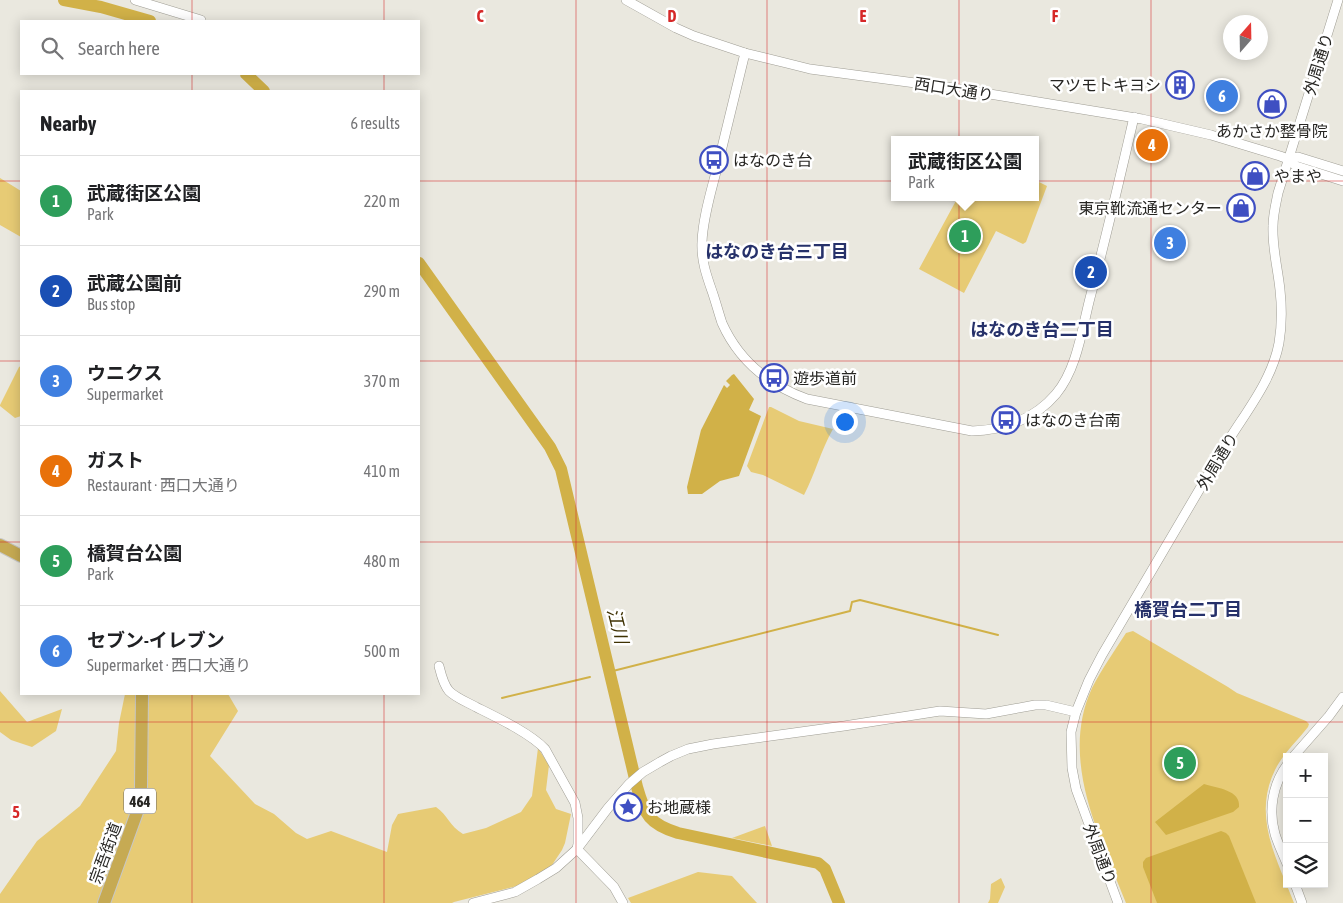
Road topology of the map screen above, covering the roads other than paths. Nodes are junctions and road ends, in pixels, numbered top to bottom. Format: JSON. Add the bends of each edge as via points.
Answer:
{"nodes":[{"id":1,"x":135,"y":0,"type":"edge"},
{"id":2,"x":626,"y":0,"type":"edge"},
{"id":3,"x":1338,"y":0,"type":"edge"},
{"id":4,"x":201,"y":20,"type":"edge"},
{"id":5,"x":745,"y":53,"type":"junction"},
{"id":6,"x":1134,"y":117,"type":"junction"},
{"id":7,"x":1288,"y":159,"type":"junction"},
{"id":8,"x":1343,"y":171,"type":"edge"},
{"id":9,"x":1343,"y":181,"type":"edge"},
{"id":10,"x":0,"y":544,"type":"edge"},
{"id":11,"x":20,"y":555,"type":"edge"},
{"id":12,"x":438,"y":666,"type":"dead end"},
{"id":13,"x":142,"y":695,"type":"edge"},
{"id":14,"x":1343,"y":697,"type":"edge"},
{"id":15,"x":1076,"y":712,"type":"junction"},
{"id":16,"x":1297,"y":753,"type":"edge"},
{"id":17,"x":1283,"y":770,"type":"edge"},
{"id":18,"x":577,"y":849,"type":"junction"},
{"id":19,"x":1283,"y":854,"type":"edge"},
{"id":20,"x":1296,"y":888,"type":"edge"},
{"id":21,"x":104,"y":903,"type":"edge"},
{"id":22,"x":472,"y":903,"type":"edge"},
{"id":23,"x":623,"y":903,"type":"edge"},
{"id":24,"x":1118,"y":903,"type":"edge"},
{"id":25,"x":1302,"y":903,"type":"edge"}],
"edges":[{"from":1,"to":4,"type":"street"},
{"from":2,"to":5,"type":"street","name":"西口大通り","via":[[676,28]]},
{"from":3,"to":7,"type":"street","name":"外周通り"},
{"from":5,"to":6,"type":"street","name":"西口大通り","via":[[810,68]]},
{"from":5,"to":6,"type":"street","via":[[702,241],[703,265],[722,323],[733,344],[760,375],[807,399],[972,432],[1004,427],[1026,419],[1056,394],[1064,382],[1084,321]]},
{"from":6,"to":7,"type":"street","name":"西口大通り","via":[[1211,135]]},
{"from":7,"to":8,"type":"street","name":"西口大通り","via":[[1298,157]]},
{"from":7,"to":9,"type":"street","name":"西口大通り","via":[[1296,166]]},
{"from":7,"to":15,"type":"street","name":"外周通り","via":[[1278,192],[1273,226],[1282,324],[1276,356],[1262,386],[1102,655]]},
{"from":10,"to":11,"type":"highway"},
{"from":12,"to":18,"type":"street","via":[[449,690],[458,698],[510,725],[545,749],[575,803]]},
{"from":13,"to":21,"type":"highway","name":"宗吾街道","number":"464","via":[[140,804]]},
{"from":14,"to":16,"type":"street"},
{"from":15,"to":18,"type":"street","via":[[1035,705],[986,714],[928,713],[698,747],[671,756],[643,772],[608,808]]},
{"from":15,"to":24,"type":"street","name":"外周通り","via":[[1071,732],[1076,789]]},
{"from":17,"to":19,"type":"street","via":[[1275,787],[1271,812]]},
{"from":18,"to":22,"type":"street","via":[[556,868],[515,892]]},
{"from":18,"to":23,"type":"street","via":[[614,887]]},
{"from":20,"to":25,"type":"street"}]}
